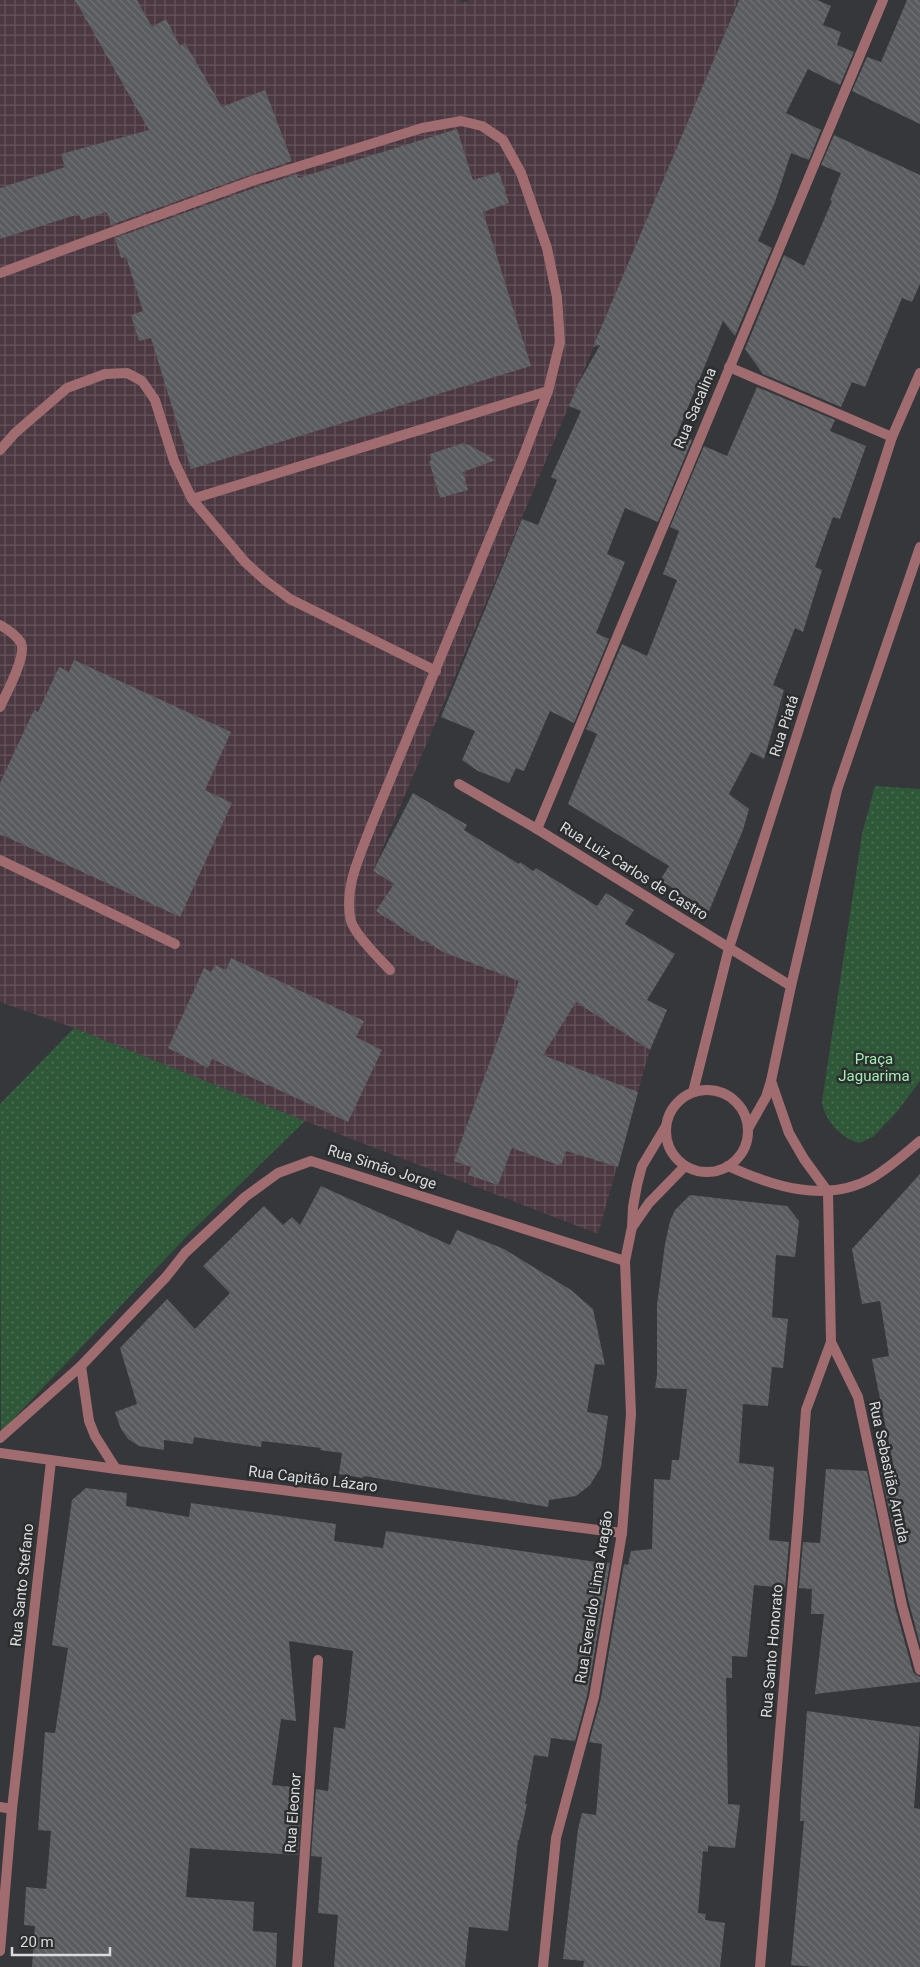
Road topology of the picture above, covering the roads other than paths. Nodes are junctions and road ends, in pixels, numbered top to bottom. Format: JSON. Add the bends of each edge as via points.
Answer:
{"nodes":[{"id":1,"x":883,"y":0,"type":"edge"},
{"id":2,"x":0,"y":273,"type":"edge"},
{"id":3,"x":729,"y":366,"type":"junction"},
{"id":4,"x":920,"y":373,"type":"edge"},
{"id":5,"x":548,"y":391,"type":"junction"},
{"id":6,"x":892,"y":436,"type":"junction"},
{"id":7,"x":0,"y":450,"type":"edge"},
{"id":8,"x":192,"y":499,"type":"junction"},
{"id":9,"x":920,"y":548,"type":"edge"},
{"id":10,"x":0,"y":625,"type":"edge"},
{"id":11,"x":436,"y":671,"type":"junction"},
{"id":12,"x":0,"y":707,"type":"edge"},
{"id":13,"x":459,"y":784,"type":"dead end"},
{"id":14,"x":537,"y":829,"type":"junction"},
{"id":15,"x":0,"y":860,"type":"edge"},
{"id":16,"x":175,"y":944,"type":"dead end"},
{"id":17,"x":729,"y":948,"type":"junction"},
{"id":18,"x":390,"y":970,"type":"dead end"},
{"id":19,"x":791,"y":986,"type":"junction"},
{"id":20,"x":771,"y":1081,"type":"junction"},
{"id":21,"x":692,"y":1092,"type":"junction"},
{"id":22,"x":666,"y":1126,"type":"junction"},
{"id":23,"x":749,"y":1127,"type":"junction"},
{"id":24,"x":920,"y":1141,"type":"edge"},
{"id":25,"x":685,"y":1166,"type":"junction"},
{"id":26,"x":728,"y":1166,"type":"junction"},
{"id":27,"x":828,"y":1192,"type":"junction"},
{"id":28,"x":632,"y":1227,"type":"junction"},
{"id":29,"x":625,"y":1261,"type":"junction"},
{"id":30,"x":832,"y":1342,"type":"junction"},
{"id":31,"x":82,"y":1366,"type":"junction"},
{"id":32,"x":0,"y":1438,"type":"edge"},
{"id":33,"x":0,"y":1453,"type":"edge"},
{"id":34,"x":51,"y":1461,"type":"junction"},
{"id":35,"x":116,"y":1469,"type":"junction"},
{"id":36,"x":622,"y":1533,"type":"junction"},
{"id":37,"x":318,"y":1660,"type":"dead end"},
{"id":38,"x":920,"y":1670,"type":"edge"},
{"id":39,"x":0,"y":1807,"type":"edge"},
{"id":40,"x":12,"y":1808,"type":"junction"},
{"id":41,"x":0,"y":1951,"type":"edge"},
{"id":42,"x":297,"y":1967,"type":"edge"},
{"id":43,"x":543,"y":1967,"type":"edge"},
{"id":44,"x":760,"y":1967,"type":"edge"}],
"edges":[{"from":1,"to":3,"type":"street","name":"Rua Sacalina"},
{"from":2,"to":5,"type":"street","via":[[252,181],[422,128],[461,121],[482,126],[503,140],[521,173],[547,248],[557,297],[560,342]]},
{"from":3,"to":6,"type":"street"},
{"from":3,"to":14,"type":"street","name":"Rua Sacalina"},
{"from":4,"to":6,"type":"street","name":"Rua Piatá"},
{"from":5,"to":8,"type":"street"},
{"from":5,"to":11,"type":"street"},
{"from":6,"to":17,"type":"street","name":"Rua Piatá"},
{"from":7,"to":8,"type":"street","via":[[14,433],[67,388],[105,374],[127,373],[142,381],[155,400],[174,461]]},
{"from":8,"to":11,"type":"street","via":[[245,562],[290,600]]},
{"from":9,"to":19,"type":"street","via":[[837,790]]},
{"from":10,"to":12,"type":"street","via":[[21,644],[22,656]]},
{"from":11,"to":18,"type":"street","via":[[352,876],[349,902],[352,923]]},
{"from":13,"to":14,"type":"street","name":"Rua Luiz Carlos de Castro"},
{"from":14,"to":17,"type":"street","name":"Rua Luiz Carlos de Castro"},
{"from":15,"to":16,"type":"street"},
{"from":17,"to":19,"type":"street","name":"Rua Luiz Carlos de Castro"},
{"from":17,"to":21,"type":"street","name":"Rua Piatá"},
{"from":19,"to":20,"type":"street"},
{"from":20,"to":23,"type":"street"},
{"from":20,"to":27,"type":"street","via":[[789,1132]]},
{"from":21,"to":22,"type":"street","via":[[670,1112]]},
{"from":21,"to":23,"type":"street","via":[[708,1089],[723,1092],[736,1100]]},
{"from":22,"to":25,"type":"street","via":[[667,1142]]},
{"from":22,"to":28,"type":"street","name":"Rua Everaldo Lima Aragão","via":[[642,1166],[636,1185]]},
{"from":23,"to":26,"type":"street","via":[[747,1143],[740,1156]]},
{"from":24,"to":27,"type":"street","via":[[870,1179]]},
{"from":25,"to":26,"type":"street","via":[[699,1172],[714,1172]]},
{"from":25,"to":28,"type":"street","name":"Rua Everaldo Lima Aragão"},
{"from":26,"to":27,"type":"street","via":[[775,1184]]},
{"from":27,"to":30,"type":"street","name":"Rua Sebastião Arruda"},
{"from":28,"to":29,"type":"street","name":"Rua Everaldo Lima Aragão"},
{"from":29,"to":31,"type":"street","name":"Rua Simão Jorge","via":[[311,1161],[278,1173],[245,1197],[185,1254]]},
{"from":29,"to":36,"type":"street","name":"Rua Everaldo Lima Aragão","via":[[631,1414]]},
{"from":30,"to":38,"type":"street","name":"Rua Sebastião Arruda","via":[[858,1398],[902,1605]]},
{"from":30,"to":44,"type":"street","name":"Rua Santo Honorato","via":[[806,1410]]},
{"from":31,"to":32,"type":"street","name":"Rua Simão Jorge"},
{"from":31,"to":35,"type":"street","via":[[89,1421]]},
{"from":33,"to":34,"type":"street","name":"Rua Capitão Lázaro"},
{"from":34,"to":35,"type":"street","name":"Rua Capitão Lázaro"},
{"from":34,"to":40,"type":"street","name":"Rua Santo Stefano"},
{"from":35,"to":36,"type":"street","name":"Rua Capitão Lázaro"},
{"from":36,"to":43,"type":"street","name":"Rua Everaldo Lima Aragão","via":[[594,1697],[556,1838]]},
{"from":37,"to":42,"type":"street","name":"Rua Eleonor"},
{"from":39,"to":40,"type":"street"},
{"from":40,"to":41,"type":"street","name":"Rua Santo Stefano"}]}
